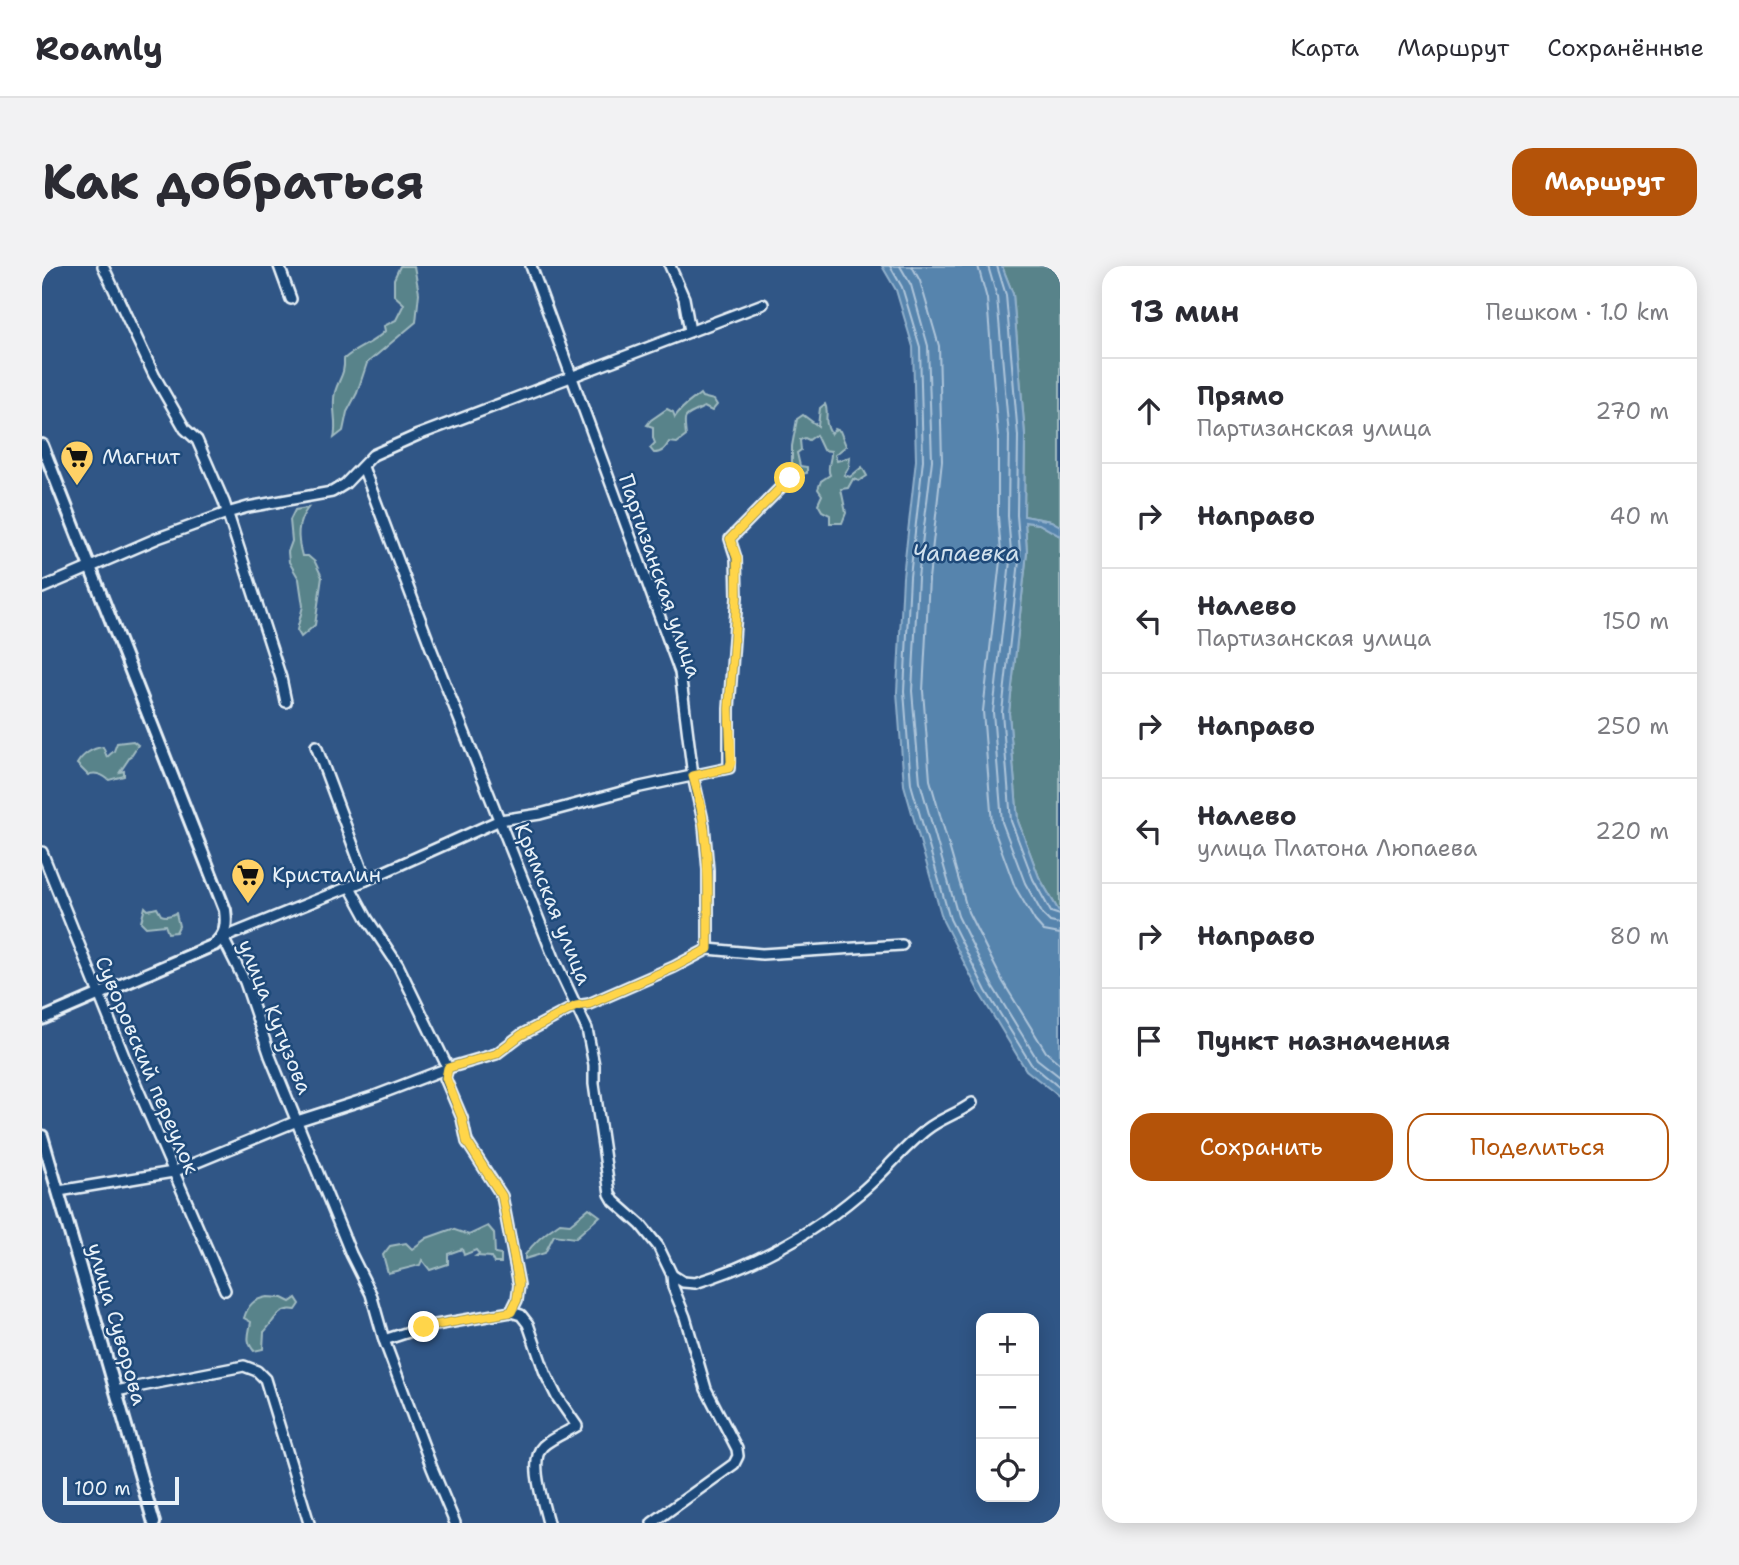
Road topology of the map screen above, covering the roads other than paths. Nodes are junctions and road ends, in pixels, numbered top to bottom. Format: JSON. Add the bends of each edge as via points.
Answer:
{"nodes":[{"id":1,"x":103,"y":266,"type":"edge"},
{"id":2,"x":279,"y":266,"type":"edge"},
{"id":3,"x":531,"y":266,"type":"edge"},
{"id":4,"x":670,"y":266,"type":"edge"},
{"id":5,"x":291,"y":299,"type":"dead end"},
{"id":6,"x":763,"y":304,"type":"dead end"},
{"id":7,"x":690,"y":331,"type":"junction"},
{"id":8,"x":572,"y":379,"type":"junction"},
{"id":9,"x":42,"y":445,"type":"edge"},
{"id":10,"x":363,"y":467,"type":"junction"},
{"id":11,"x":790,"y":478,"type":"dead end"},
{"id":12,"x":227,"y":513,"type":"junction"},
{"id":13,"x":90,"y":566,"type":"junction"},
{"id":14,"x":42,"y":588,"type":"edge"},
{"id":15,"x":286,"y":702,"type":"dead end"},
{"id":16,"x":316,"y":746,"type":"dead end"},
{"id":17,"x":693,"y":776,"type":"junction"},
{"id":18,"x":500,"y":820,"type":"junction"},
{"id":19,"x":42,"y":852,"type":"edge"},
{"id":20,"x":366,"y":880,"type":"junction"},
{"id":21,"x":350,"y":887,"type":"junction"},
{"id":22,"x":223,"y":938,"type":"junction"},
{"id":23,"x":902,"y":945,"type":"dead end"},
{"id":24,"x":708,"y":949,"type":"junction"},
{"id":25,"x":99,"y":995,"type":"junction"},
{"id":26,"x":576,"y":1006,"type":"junction"},
{"id":27,"x":42,"y":1019,"type":"edge"},
{"id":28,"x":448,"y":1068,"type":"junction"},
{"id":29,"x":972,"y":1103,"type":"dead end"},
{"id":30,"x":297,"y":1121,"type":"junction"},
{"id":31,"x":42,"y":1136,"type":"edge"},
{"id":32,"x":47,"y":1169,"type":"edge"},
{"id":33,"x":173,"y":1172,"type":"junction"},
{"id":34,"x":59,"y":1191,"type":"junction"},
{"id":35,"x":672,"y":1275,"type":"junction"},
{"id":36,"x":225,"y":1290,"type":"dead end"},
{"id":37,"x":511,"y":1312,"type":"junction"},
{"id":38,"x":384,"y":1340,"type":"junction"},
{"id":39,"x":116,"y":1391,"type":"junction"},
{"id":40,"x":154,"y":1523,"type":"edge"},
{"id":41,"x":309,"y":1523,"type":"edge"},
{"id":42,"x":456,"y":1523,"type":"edge"},
{"id":43,"x":548,"y":1523,"type":"edge"},
{"id":44,"x":652,"y":1523,"type":"edge"}],
"edges":[{"from":1,"to":12,"type":"street","via":[[153,374],[185,429],[197,440]]},
{"from":2,"to":5,"type":"street"},
{"from":3,"to":8,"type":"street","name":"Партизанская улица"},
{"from":4,"to":7,"type":"street","via":[[684,298]]},
{"from":6,"to":7,"type":"street"},
{"from":7,"to":8,"type":"street"},
{"from":8,"to":10,"type":"street","via":[[418,435],[373,455]]},
{"from":8,"to":17,"type":"street","name":"Партизанская улица","via":[[680,672]]},
{"from":9,"to":13,"type":"street","name":"улица Кутузова"},
{"from":10,"to":12,"type":"street","via":[[332,492]]},
{"from":10,"to":18,"type":"street","name":"Крымская улица"},
{"from":11,"to":17,"type":"street","name":"Партизанская улица","via":[[730,539],[737,558],[737,597],[729,768]]},
{"from":12,"to":13,"type":"street"},
{"from":12,"to":15,"type":"street"},
{"from":13,"to":14,"type":"street"},
{"from":13,"to":22,"type":"street","name":"улица Кутузова","via":[[225,910]]},
{"from":16,"to":20,"type":"street"},
{"from":17,"to":18,"type":"street"},
{"from":17,"to":24,"type":"street","name":"Партизанская улица","via":[[708,870]]},
{"from":18,"to":20,"type":"street"},
{"from":18,"to":26,"type":"street","name":"Крымская улица"},
{"from":19,"to":25,"type":"street","name":"Суворовский переулок"},
{"from":20,"to":21,"type":"street"},
{"from":21,"to":22,"type":"street"},
{"from":21,"to":28,"type":"street","via":[[398,965]]},
{"from":22,"to":25,"type":"street","via":[[214,946]]},
{"from":22,"to":30,"type":"street","name":"улица Кутузова","via":[[245,982]]},
{"from":23,"to":24,"type":"street","via":[[762,954]]},
{"from":24,"to":26,"type":"street"},
{"from":25,"to":27,"type":"street"},
{"from":25,"to":33,"type":"street","name":"Суворовский переулок"},
{"from":26,"to":28,"type":"street","via":[[496,1054]]},
{"from":26,"to":35,"type":"street","name":"Крымская улица","via":[[587,1029],[594,1065],[610,1194],[651,1236]]},
{"from":28,"to":30,"type":"street"},
{"from":28,"to":37,"type":"street","via":[[446,1078],[467,1142],[502,1196],[519,1284]]},
{"from":29,"to":35,"type":"street","via":[[937,1121],[861,1192],[776,1251],[695,1283]]},
{"from":30,"to":33,"type":"street"},
{"from":30,"to":38,"type":"street","name":"улица Кутузова","via":[[371,1294]]},
{"from":31,"to":32,"type":"street","name":"улица Суворова"},
{"from":32,"to":34,"type":"street","name":"улица Суворова"},
{"from":33,"to":34,"type":"street"},
{"from":33,"to":36,"type":"street","name":"Суворовский переулок"},
{"from":34,"to":39,"type":"street","name":"улица Суворова"},
{"from":35,"to":44,"type":"street","name":"Крымская улица","via":[[706,1390],[738,1456],[734,1464]]},
{"from":37,"to":38,"type":"street","via":[[424,1327]]},
{"from":37,"to":43,"type":"street","via":[[522,1315],[528,1324],[545,1373],[577,1426],[539,1452],[538,1478]]},
{"from":38,"to":42,"type":"street","name":"улица Кутузова"},
{"from":39,"to":40,"type":"street","name":"улица Суворова"},
{"from":39,"to":41,"type":"street","via":[[244,1366],[257,1371],[265,1379]]}]}
